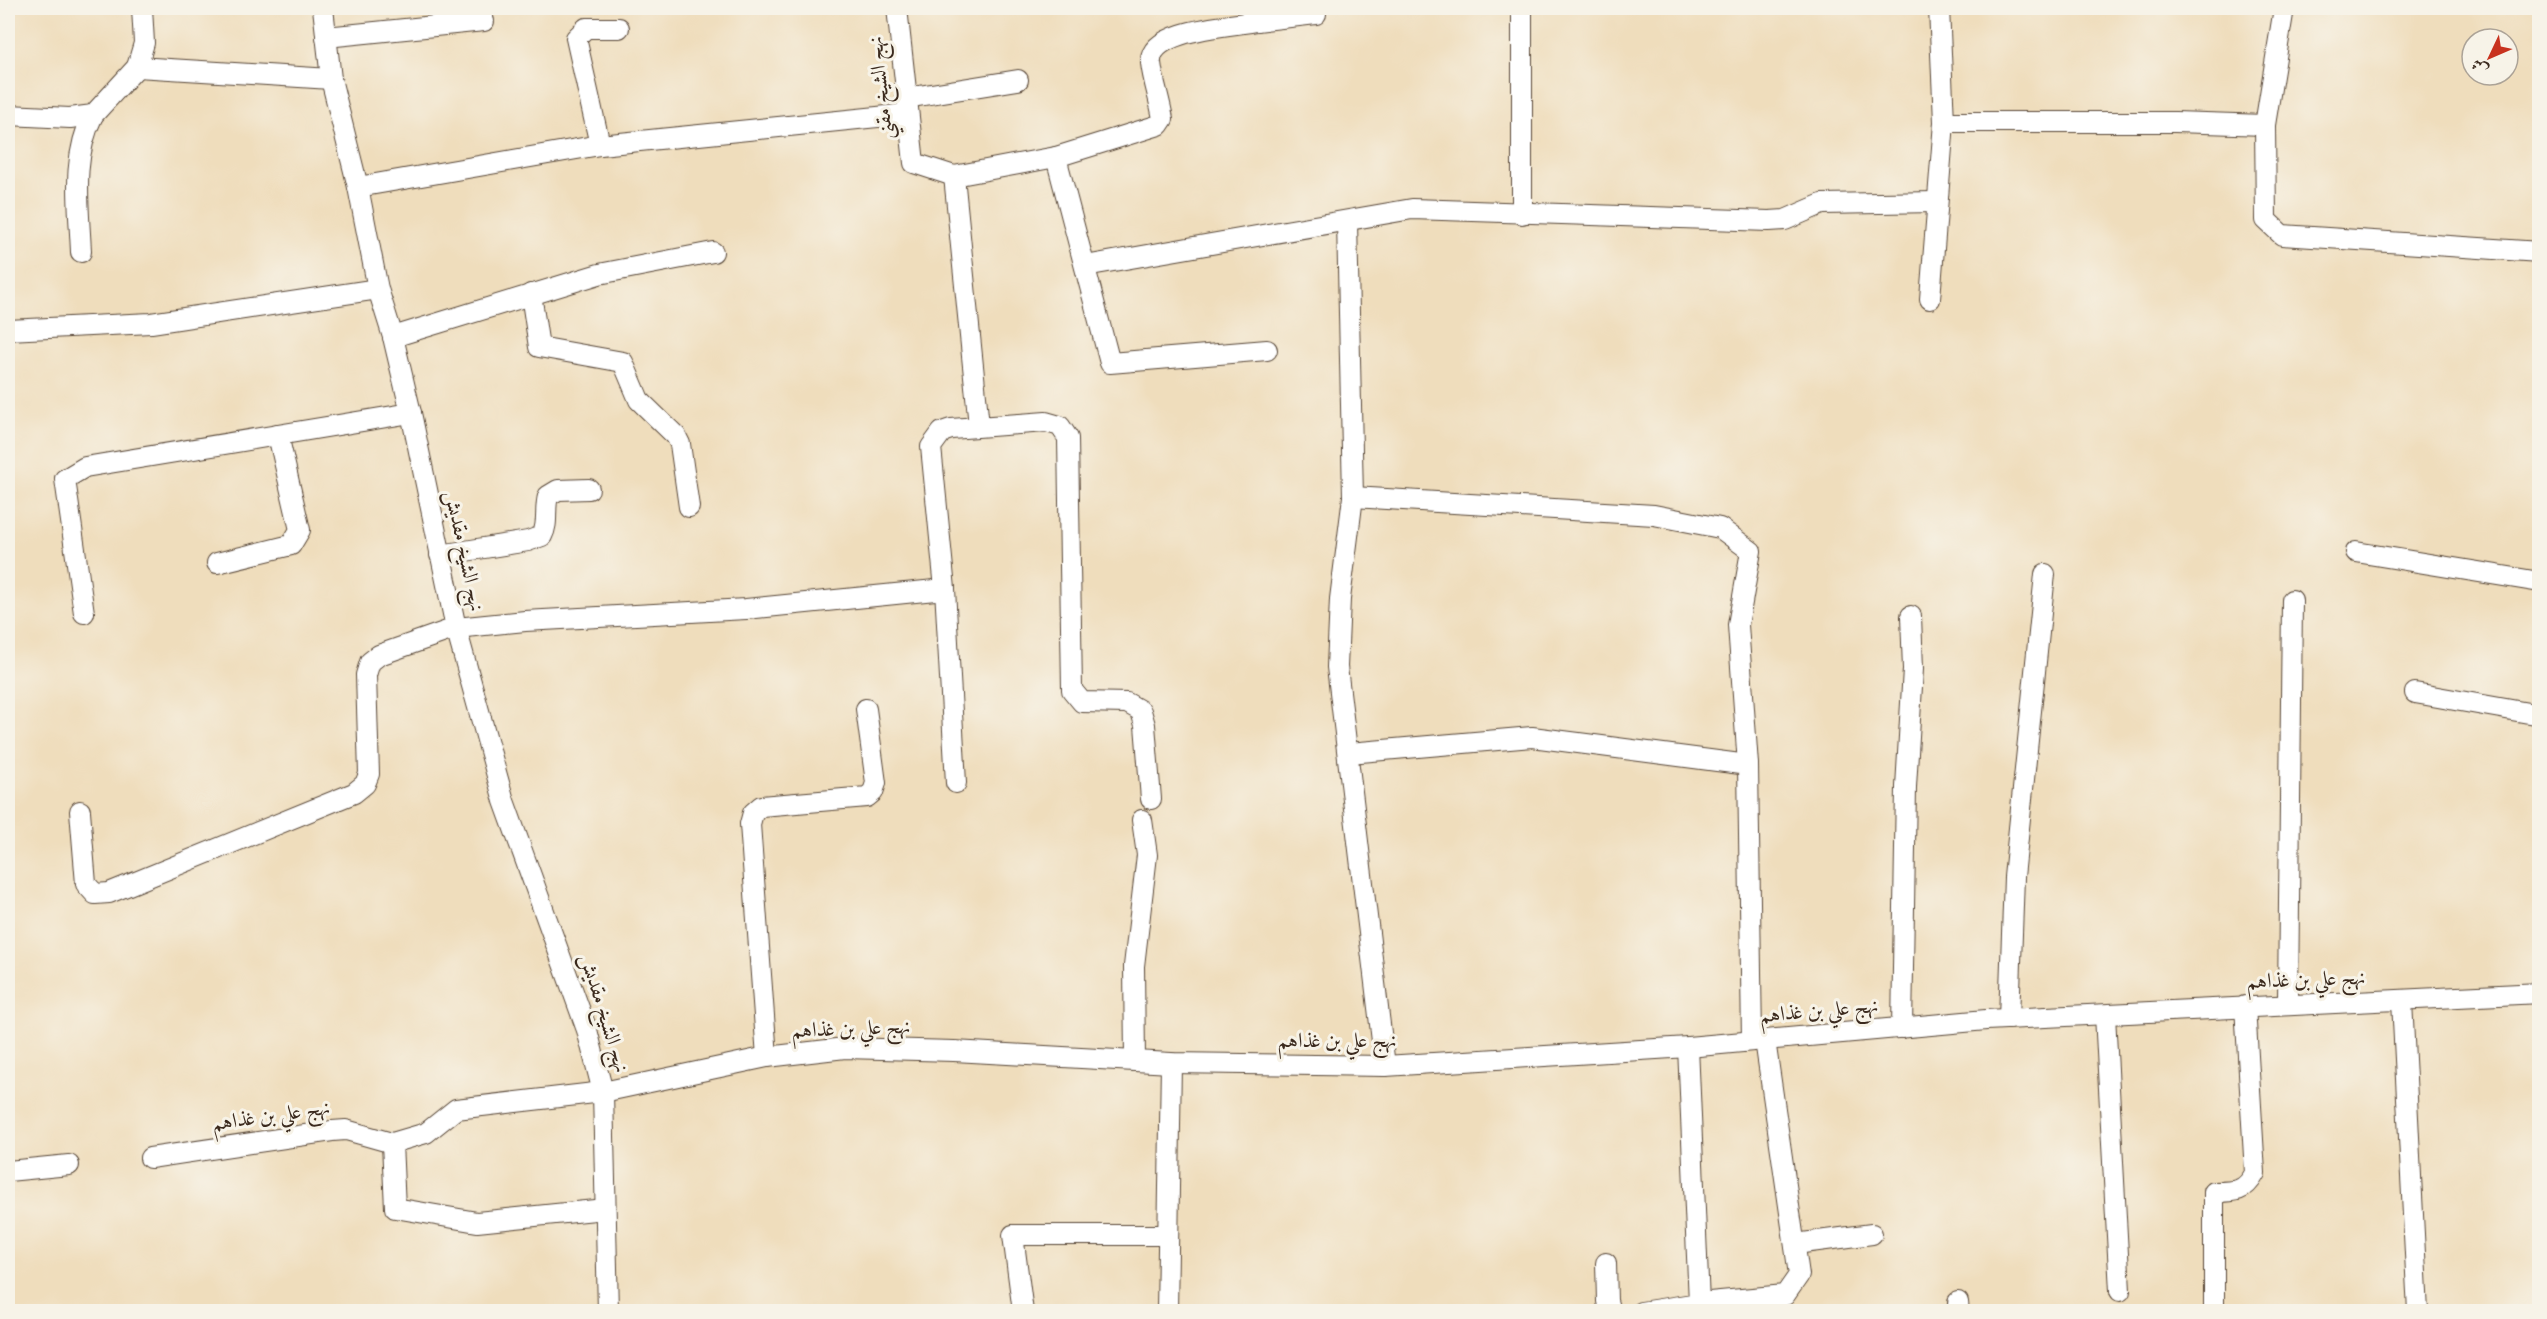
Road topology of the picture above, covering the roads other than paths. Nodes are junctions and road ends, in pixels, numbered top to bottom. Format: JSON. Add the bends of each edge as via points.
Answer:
{"nodes":[{"id":1,"x":142,"y":8,"type":"edge"},
{"id":2,"x":323,"y":8,"type":"edge"},
{"id":3,"x":897,"y":8,"type":"edge"},
{"id":4,"x":1522,"y":8,"type":"edge"},
{"id":5,"x":1939,"y":8,"type":"edge"},
{"id":6,"x":2284,"y":8,"type":"edge"},
{"id":7,"x":1256,"y":14,"type":"edge"},
{"id":8,"x":1316,"y":14,"type":"dead end"},
{"id":9,"x":484,"y":21,"type":"dead end"},
{"id":10,"x":620,"y":28,"type":"dead end"},
{"id":11,"x":326,"y":38,"type":"junction"},
{"id":12,"x":137,"y":68,"type":"junction"},
{"id":13,"x":331,"y":79,"type":"junction"},
{"id":14,"x":1018,"y":80,"type":"dead end"},
{"id":15,"x":906,"y":106,"type":"junction"},
{"id":16,"x":8,"y":115,"type":"edge"},
{"id":17,"x":93,"y":115,"type":"junction"},
{"id":18,"x":1944,"y":122,"type":"junction"},
{"id":19,"x":2265,"y":125,"type":"junction"},
{"id":20,"x":600,"y":145,"type":"junction"},
{"id":21,"x":1056,"y":157,"type":"junction"},
{"id":22,"x":954,"y":176,"type":"junction"},
{"id":23,"x":358,"y":187,"type":"junction"},
{"id":24,"x":1936,"y":202,"type":"junction"},
{"id":25,"x":1522,"y":214,"type":"junction"},
{"id":26,"x":1347,"y":221,"type":"junction"},
{"id":27,"x":81,"y":252,"type":"dead end"},
{"id":28,"x":713,"y":252,"type":"dead end"},
{"id":29,"x":2540,"y":252,"type":"edge"},
{"id":30,"x":1085,"y":266,"type":"junction"},
{"id":31,"x":378,"y":289,"type":"junction"},
{"id":32,"x":531,"y":294,"type":"junction"},
{"id":33,"x":1930,"y":299,"type":"dead end"},
{"id":34,"x":8,"y":330,"type":"edge"},
{"id":35,"x":393,"y":337,"type":"junction"},
{"id":36,"x":1267,"y":350,"type":"dead end"},
{"id":37,"x":411,"y":413,"type":"junction"},
{"id":38,"x":979,"y":426,"type":"junction"},
{"id":39,"x":278,"y":435,"type":"junction"},
{"id":40,"x":589,"y":489,"type":"dead end"},
{"id":41,"x":1353,"y":497,"type":"junction"},
{"id":42,"x":689,"y":507,"type":"dead end"},
{"id":43,"x":2356,"y":552,"type":"dead end"},
{"id":44,"x":440,"y":555,"type":"junction"},
{"id":45,"x":217,"y":563,"type":"dead end"},
{"id":46,"x":2045,"y":574,"type":"dead end"},
{"id":47,"x":2540,"y":582,"type":"edge"},
{"id":48,"x":945,"y":589,"type":"junction"},
{"id":49,"x":2292,"y":600,"type":"dead end"},
{"id":50,"x":84,"y":613,"type":"dead end"},
{"id":51,"x":1911,"y":616,"type":"dead end"},
{"id":52,"x":456,"y":628,"type":"junction"},
{"id":53,"x":2415,"y":693,"type":"dead end"},
{"id":54,"x":866,"y":709,"type":"dead end"},
{"id":55,"x":2540,"y":715,"type":"edge"},
{"id":56,"x":1349,"y":753,"type":"junction"},
{"id":57,"x":1748,"y":765,"type":"junction"},
{"id":58,"x":956,"y":783,"type":"dead end"},
{"id":59,"x":1151,"y":799,"type":"dead end"},
{"id":60,"x":80,"y":811,"type":"dead end"},
{"id":61,"x":1142,"y":820,"type":"dead end"},
{"id":62,"x":2540,"y":993,"type":"edge"},
{"id":63,"x":2402,"y":1000,"type":"junction"},
{"id":64,"x":2288,"y":1003,"type":"junction"},
{"id":65,"x":2245,"y":1006,"type":"junction"},
{"id":66,"x":2105,"y":1015,"type":"junction"},
{"id":67,"x":2009,"y":1019,"type":"junction"},
{"id":68,"x":1902,"y":1028,"type":"junction"},
{"id":69,"x":1759,"y":1040,"type":"junction"},
{"id":70,"x":1688,"y":1047,"type":"junction"},
{"id":71,"x":767,"y":1057,"type":"junction"},
{"id":72,"x":1135,"y":1061,"type":"junction"},
{"id":73,"x":1171,"y":1063,"type":"junction"},
{"id":74,"x":1385,"y":1066,"type":"junction"},
{"id":75,"x":603,"y":1092,"type":"junction"},
{"id":76,"x":392,"y":1143,"type":"junction"},
{"id":77,"x":150,"y":1158,"type":"dead end"},
{"id":78,"x":69,"y":1165,"type":"dead end"},
{"id":79,"x":8,"y":1171,"type":"edge"},
{"id":80,"x":605,"y":1209,"type":"junction"},
{"id":81,"x":1872,"y":1234,"type":"dead end"},
{"id":82,"x":1168,"y":1235,"type":"junction"},
{"id":83,"x":1795,"y":1244,"type":"junction"},
{"id":84,"x":1606,"y":1263,"type":"dead end"},
{"id":85,"x":2120,"y":1291,"type":"dead end"},
{"id":86,"x":1699,"y":1307,"type":"edge"},
{"id":87,"x":608,"y":1311,"type":"edge"},
{"id":88,"x":1023,"y":1311,"type":"edge"},
{"id":89,"x":1167,"y":1311,"type":"edge"},
{"id":90,"x":1610,"y":1311,"type":"edge"},
{"id":91,"x":1641,"y":1311,"type":"edge"},
{"id":92,"x":2214,"y":1311,"type":"edge"},
{"id":93,"x":2418,"y":1311,"type":"edge"}],
"edges":[{"from":1,"to":12,"type":"street","via":[[144,44]]},
{"from":2,"to":11,"type":"street","name":"نهج الشيخ مقديش"},
{"from":3,"to":15,"type":"street","name":"نهج الشيخ مقني"},
{"from":4,"to":25,"type":"street"},
{"from":5,"to":18,"type":"street"},
{"from":6,"to":19,"type":"street"},
{"from":7,"to":8,"type":"street"},
{"from":7,"to":21,"type":"street","via":[[1177,35],[1157,46],[1151,61],[1163,118],[1159,125]]},
{"from":9,"to":11,"type":"street"},
{"from":10,"to":20,"type":"street","via":[[586,28],[576,38]]},
{"from":11,"to":13,"type":"street","name":"نهج الشيخ مقديش"},
{"from":12,"to":13,"type":"street"},
{"from":12,"to":17,"type":"street"},
{"from":13,"to":23,"type":"street","name":"نهج الشيخ مقديش"},
{"from":14,"to":15,"type":"street"},
{"from":15,"to":20,"type":"street"},
{"from":15,"to":22,"type":"street","name":"نهج الشيخ مقني","via":[[914,163]]},
{"from":16,"to":17,"type":"street"},
{"from":17,"to":27,"type":"street","via":[[82,136],[77,166]]},
{"from":18,"to":19,"type":"street"},
{"from":18,"to":24,"type":"street"},
{"from":19,"to":29,"type":"street","via":[[2266,220],[2282,235]]},
{"from":20,"to":23,"type":"street"},
{"from":21,"to":22,"type":"street"},
{"from":21,"to":30,"type":"street"},
{"from":22,"to":38,"type":"street"},
{"from":23,"to":31,"type":"street","name":"نهج الشيخ مقديش"},
{"from":24,"to":25,"type":"street","via":[[1822,204],[1785,220],[1769,221]]},
{"from":24,"to":33,"type":"street"},
{"from":25,"to":26,"type":"street","via":[[1412,209]]},
{"from":26,"to":30,"type":"street"},
{"from":26,"to":41,"type":"street"},
{"from":28,"to":32,"type":"street","via":[[599,274]]},
{"from":30,"to":36,"type":"street","via":[[1110,363]]},
{"from":31,"to":34,"type":"street","via":[[151,323]]},
{"from":31,"to":35,"type":"street","name":"نهج الشيخ مقديش"},
{"from":32,"to":35,"type":"street"},
{"from":32,"to":42,"type":"street","via":[[539,347],[623,362],[634,393],[680,444]]},
{"from":35,"to":37,"type":"street","name":"نهج الشيخ مقديش"},
{"from":37,"to":39,"type":"street"},
{"from":37,"to":44,"type":"street","name":"نهج الشيخ مقديش"},
{"from":38,"to":48,"type":"street","via":[[942,432],[930,447]]},
{"from":38,"to":59,"type":"street","via":[[1053,423],[1068,438],[1072,690],[1082,702],[1127,704],[1141,711]]},
{"from":39,"to":45,"type":"street","via":[[300,530],[291,545]]},
{"from":39,"to":50,"type":"street","via":[[85,467],[65,479]]},
{"from":40,"to":44,"type":"street","via":[[558,490],[548,496],[548,526],[542,536]]},
{"from":41,"to":56,"type":"street","via":[[1340,598],[1338,667]]},
{"from":41,"to":57,"type":"street","via":[[1654,514],[1720,528],[1751,551],[1738,625]]},
{"from":43,"to":47,"type":"street"},
{"from":44,"to":52,"type":"street","name":"نهج الشيخ مقديش"},
{"from":46,"to":67,"type":"street","via":[[2014,877]]},
{"from":48,"to":52,"type":"street","via":[[746,609]]},
{"from":48,"to":58,"type":"street"},
{"from":49,"to":64,"type":"street"},
{"from":51,"to":68,"type":"street","via":[[1913,669],[1906,786]]},
{"from":52,"to":60,"type":"street","via":[[379,655],[370,662],[366,675],[369,774],[365,784],[354,793],[140,882],[99,895],[86,884]]},
{"from":52,"to":75,"type":"street","name":"نهج الشيخ مقديش","via":[[504,801],[587,1030]]},
{"from":53,"to":55,"type":"street"},
{"from":54,"to":71,"type":"street","via":[[876,783],[873,792],[867,796],[761,806],[753,813],[750,824]]},
{"from":56,"to":57,"type":"street","via":[[1532,736]]},
{"from":56,"to":74,"type":"street"},
{"from":57,"to":69,"type":"street"},
{"from":61,"to":72,"type":"street","via":[[1147,855],[1134,966]]},
{"from":62,"to":63,"type":"street","name":"نهج علي بن غذاهم"},
{"from":63,"to":64,"type":"street","name":"نهج علي بن غذاهم"},
{"from":63,"to":93,"type":"street"},
{"from":64,"to":65,"type":"street","name":"نهج علي بن غذاهم"},
{"from":65,"to":66,"type":"street","name":"نهج علي بن غذاهم"},
{"from":65,"to":92,"type":"street","via":[[2255,1173],[2239,1192],[2214,1192]]},
{"from":66,"to":67,"type":"street","name":"نهج علي بن غذاهم"},
{"from":66,"to":85,"type":"street"},
{"from":67,"to":68,"type":"street","name":"نهج علي بن غذاهم"},
{"from":68,"to":69,"type":"street","name":"نهج علي بن غذاهم"},
{"from":69,"to":70,"type":"street","name":"نهج علي بن غذاهم"},
{"from":69,"to":83,"type":"street"},
{"from":70,"to":74,"type":"street","name":"نهج علي بن غذاهم"},
{"from":70,"to":86,"type":"street"},
{"from":71,"to":72,"type":"street","name":"نهج علي بن غذاهم","via":[[845,1048]]},
{"from":71,"to":75,"type":"street","name":"نهج علي بن غذاهم"},
{"from":72,"to":73,"type":"street","name":"نهج علي بن غذاهم"},
{"from":73,"to":74,"type":"street","name":"نهج علي بن غذاهم"},
{"from":73,"to":82,"type":"street"},
{"from":75,"to":76,"type":"street","name":"نهج علي بن غذاهم","via":[[456,1109],[426,1133]]},
{"from":75,"to":80,"type":"street","name":"نهج الشيخ مقديش"},
{"from":76,"to":77,"type":"street","name":"نهج علي بن غذاهم","via":[[332,1131]]},
{"from":76,"to":80,"type":"street","via":[[394,1208],[477,1222]]},
{"from":78,"to":79,"type":"street"},
{"from":80,"to":87,"type":"street","name":"نهج الشيخ مقديش"},
{"from":81,"to":83,"type":"street"},
{"from":82,"to":88,"type":"street","via":[[1013,1236]]},
{"from":82,"to":89,"type":"street"},
{"from":83,"to":86,"type":"street","via":[[1799,1275],[1785,1295]]},
{"from":84,"to":90,"type":"street"},
{"from":86,"to":91,"type":"street"}]}
